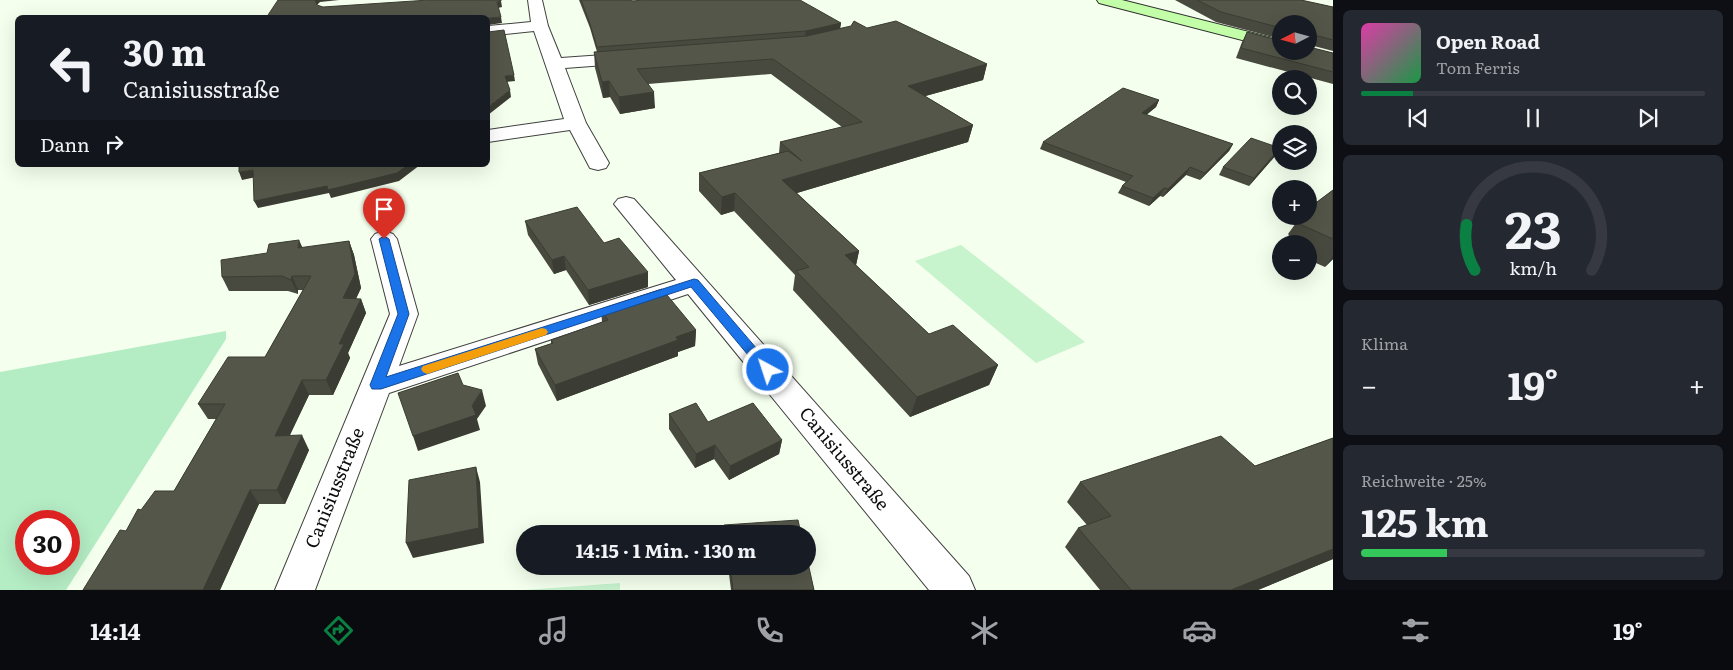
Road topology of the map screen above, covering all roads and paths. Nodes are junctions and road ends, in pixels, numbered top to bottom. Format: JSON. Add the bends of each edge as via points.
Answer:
{"nodes":[{"id":1,"x":535,"y":0,"type":"edge"},
{"id":2,"x":1104,"y":0,"type":"edge"},
{"id":3,"x":540,"y":26,"type":"junction"},
{"id":4,"x":490,"y":30,"type":"edge"},
{"id":5,"x":1272,"y":43,"type":"edge"},
{"id":6,"x":647,"y":57,"type":"edge"},
{"id":7,"x":553,"y":64,"type":"junction"},
{"id":8,"x":576,"y":124,"type":"junction"},
{"id":9,"x":490,"y":136,"type":"edge"},
{"id":10,"x":598,"y":163,"type":"dead end"},
{"id":11,"x":626,"y":204,"type":"dead end"},
{"id":12,"x":384,"y":239,"type":"dead end"},
{"id":13,"x":694,"y":283,"type":"junction"},
{"id":14,"x":376,"y":385,"type":"junction"},
{"id":15,"x":294,"y":590,"type":"edge"},
{"id":16,"x":955,"y":590,"type":"edge"}],
"edges":[{"from":1,"to":3,"type":"street"},
{"from":2,"to":5,"type":"main road"},
{"from":3,"to":4,"type":"street"},
{"from":3,"to":7,"type":"street"},
{"from":6,"to":7,"type":"street"},
{"from":7,"to":8,"type":"street"},
{"from":8,"to":9,"type":"street"},
{"from":8,"to":10,"type":"street"},
{"from":11,"to":13,"type":"street","name":"Canisiusstraße"},
{"from":12,"to":14,"type":"street","name":"Canisiusstraße","via":[[404,314]]},
{"from":13,"to":14,"type":"street"},
{"from":13,"to":16,"type":"street","name":"Canisiusstraße"},
{"from":14,"to":15,"type":"street","name":"Canisiusstraße"}]}
